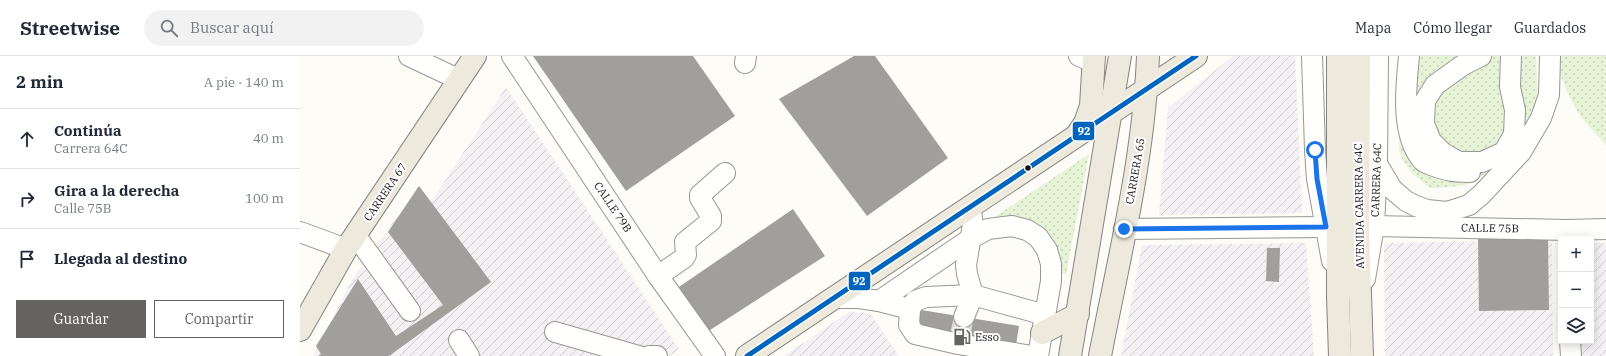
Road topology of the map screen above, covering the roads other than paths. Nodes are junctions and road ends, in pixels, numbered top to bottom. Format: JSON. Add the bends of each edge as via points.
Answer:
{"nodes":[{"id":1,"x":409,"y":56,"type":"edge"},
{"id":2,"x":475,"y":56,"type":"edge"},
{"id":3,"x":512,"y":56,"type":"edge"},
{"id":4,"x":1120,"y":56,"type":"edge"},
{"id":5,"x":1148,"y":56,"type":"edge"},
{"id":6,"x":1196,"y":56,"type":"edge"},
{"id":7,"x":1312,"y":56,"type":"edge"},
{"id":8,"x":1338,"y":56,"type":"edge"},
{"id":9,"x":1359,"y":56,"type":"edge"},
{"id":10,"x":1378,"y":56,"type":"edge"},
{"id":11,"x":1409,"y":56,"type":"edge"},
{"id":12,"x":1481,"y":56,"type":"edge"},
{"id":13,"x":1511,"y":56,"type":"edge"},
{"id":14,"x":1550,"y":56,"type":"edge"},
{"id":15,"x":1089,"y":58,"type":"edge"},
{"id":16,"x":460,"y":80,"type":"junction"},
{"id":17,"x":1145,"y":91,"type":"junction"},
{"id":18,"x":1549,"y":95,"type":"junction"},
{"id":19,"x":1111,"y":114,"type":"junction"},
{"id":20,"x":1073,"y":139,"type":"junction"},
{"id":21,"x":1377,"y":164,"type":"junction"},
{"id":22,"x":724,"y":173,"type":"dead end"},
{"id":23,"x":970,"y":206,"type":"junction"},
{"id":24,"x":1374,"y":226,"type":"junction"},
{"id":25,"x":1326,"y":227,"type":"junction"},
{"id":26,"x":1124,"y":229,"type":"junction"},
{"id":27,"x":1606,"y":229,"type":"edge"},
{"id":28,"x":300,"y":232,"type":"edge"},
{"id":29,"x":1567,"y":234,"type":"edge"},
{"id":30,"x":970,"y":238,"type":"junction"},
{"id":31,"x":351,"y":242,"type":"junction"},
{"id":32,"x":658,"y":276,"type":"junction"},
{"id":33,"x":973,"y":296,"type":"junction"},
{"id":34,"x":1338,"y":296,"type":"junction"},
{"id":35,"x":835,"y":298,"type":"junction"},
{"id":36,"x":879,"y":302,"type":"junction"},
{"id":37,"x":1361,"y":303,"type":"junction"},
{"id":38,"x":910,"y":310,"type":"junction"},
{"id":39,"x":410,"y":311,"type":"dead end"},
{"id":40,"x":1078,"y":314,"type":"junction"},
{"id":41,"x":1044,"y":324,"type":"junction"},
{"id":42,"x":300,"y":330,"type":"edge"},
{"id":43,"x":555,"y":332,"type":"dead end"},
{"id":44,"x":961,"y":332,"type":"junction"},
{"id":45,"x":1570,"y":344,"type":"edge"},
{"id":46,"x":639,"y":356,"type":"edge"},
{"id":47,"x":649,"y":356,"type":"edge"},
{"id":48,"x":657,"y":356,"type":"edge"},
{"id":49,"x":715,"y":356,"type":"edge"},
{"id":50,"x":747,"y":356,"type":"edge"},
{"id":51,"x":1032,"y":356,"type":"edge"},
{"id":52,"x":1038,"y":356,"type":"edge"},
{"id":53,"x":1070,"y":356,"type":"edge"},
{"id":54,"x":1100,"y":356,"type":"edge"},
{"id":55,"x":1340,"y":356,"type":"edge"},
{"id":56,"x":1362,"y":356,"type":"edge"},
{"id":57,"x":1570,"y":356,"type":"edge"}],
"edges":[{"from":1,"to":16,"type":"street"},
{"from":2,"to":16,"type":"main road","name":"CARRERA 67"},
{"from":3,"to":32,"type":"street","name":"CALLE 79B"},
{"from":4,"to":19,"type":"main road"},
{"from":5,"to":17,"type":"main road","name":"CARRERA 65"},
{"from":6,"to":17,"type":"main road"},
{"from":7,"to":25,"type":"street","via":[[1317,179]]},
{"from":8,"to":34,"type":"main road","name":"AVENIDA CARRERA 64C"},
{"from":9,"to":37,"type":"main road","name":"AVENIDA CARRERA 64C","via":[[1358,229]]},
{"from":10,"to":21,"type":"street","name":"CARRERA 64C"},
{"from":11,"to":18,"type":"street","via":[[1406,118],[1414,144],[1424,162],[1449,172],[1475,172],[1508,151]]},
{"from":12,"to":13,"type":"street","via":[[1435,85],[1425,101],[1424,124],[1431,141],[1443,153],[1459,162],[1482,162],[1504,152],[1514,134],[1515,110],[1510,87]]},
{"from":14,"to":18,"type":"street"},
{"from":15,"to":20,"type":"main road","via":[[1091,106],[1089,115]]},
{"from":16,"to":31,"type":"main road","name":"CARRERA 67"},
{"from":17,"to":19,"type":"main road"},
{"from":17,"to":26,"type":"main road","name":"CARRERA 65","via":[[1138,159]]},
{"from":18,"to":21,"type":"street","via":[[1541,118],[1521,152],[1469,205],[1446,212],[1428,210],[1406,202],[1392,189]]},
{"from":19,"to":20,"type":"main road"},
{"from":19,"to":40,"type":"main road"},
{"from":20,"to":23,"type":"main road"},
{"from":21,"to":24,"type":"street","name":"CARRERA 64C"},
{"from":22,"to":32,"type":"street","via":[[700,194],[711,216],[711,222],[685,242],[684,258]]},
{"from":23,"to":30,"type":"street","via":[[974,224]]},
{"from":23,"to":35,"type":"main road"},
{"from":24,"to":29,"type":"street","name":"CALLE 75B"},
{"from":24,"to":37,"type":"street","name":"CARRERA 64C"},
{"from":25,"to":26,"type":"street"},
{"from":25,"to":34,"type":"street"},
{"from":26,"to":54,"type":"main road","name":"CARRERA 65"},
{"from":27,"to":29,"type":"street","name":"CALLE 75B"},
{"from":28,"to":31,"type":"street"},
{"from":30,"to":33,"type":"street","via":[[966,274]]},
{"from":30,"to":36,"type":"street"},
{"from":30,"to":41,"type":"street","via":[[988,229],[1012,226],[1027,230],[1038,237],[1047,250],[1051,264]]},
{"from":31,"to":39,"type":"street"},
{"from":31,"to":42,"type":"main road","name":"CARRERA 67"},
{"from":32,"to":49,"type":"street","name":"CALLE 79B"},
{"from":33,"to":38,"type":"street","via":[[926,297],[915,301]]},
{"from":33,"to":41,"type":"street"},
{"from":33,"to":44,"type":"street"},
{"from":34,"to":55,"type":"main road","name":"AVENIDA CARRERA 64C"},
{"from":35,"to":36,"type":"street","via":[[859,298]]},
{"from":35,"to":50,"type":"main road"},
{"from":36,"to":38,"type":"street"},
{"from":37,"to":56,"type":"main road","name":"AVENIDA CARRERA 64C"},
{"from":38,"to":44,"type":"street","via":[[909,325],[915,334]]},
{"from":40,"to":41,"type":"main road"},
{"from":40,"to":53,"type":"main road"},
{"from":41,"to":52,"type":"street"},
{"from":43,"to":46,"type":"street"},
{"from":44,"to":51,"type":"street"},
{"from":45,"to":57,"type":"street"},
{"from":47,"to":48,"type":"street"}]}
